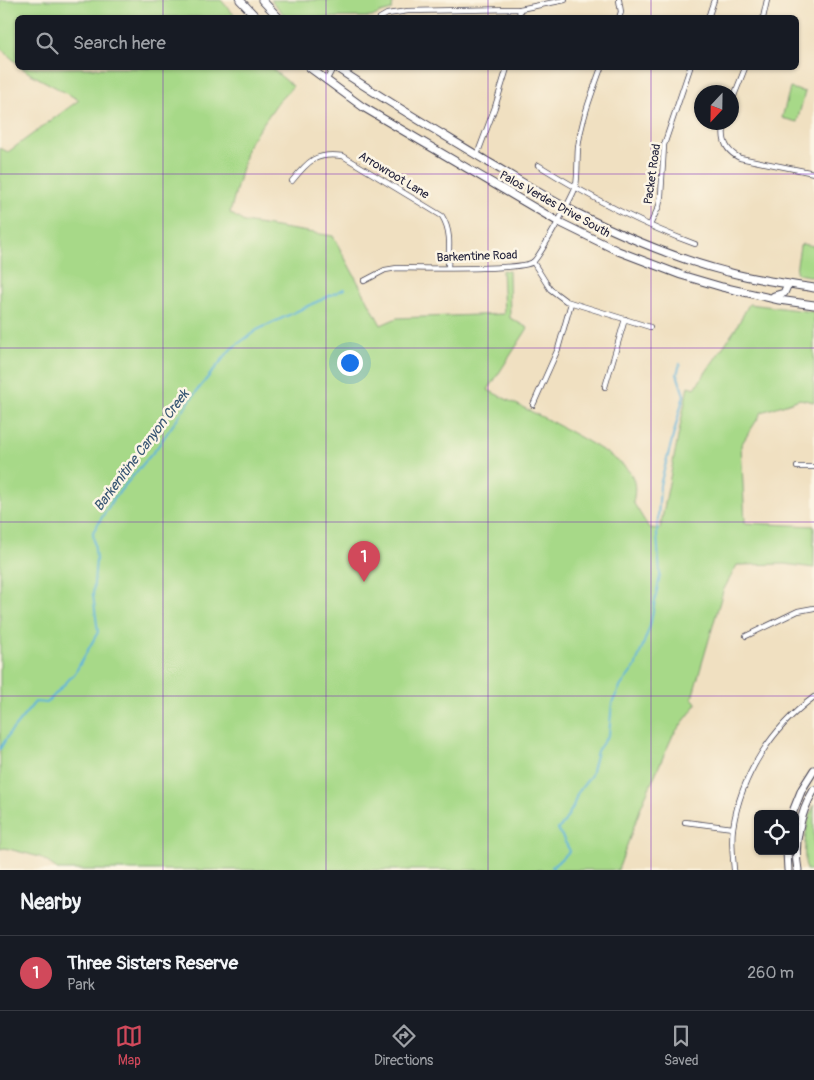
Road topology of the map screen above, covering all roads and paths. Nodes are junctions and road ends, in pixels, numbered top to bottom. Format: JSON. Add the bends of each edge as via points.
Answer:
{"nodes":[{"id":1,"x":240,"y":0,"type":"edge"},
{"id":2,"x":262,"y":0,"type":"edge"},
{"id":3,"x":565,"y":0,"type":"edge"},
{"id":4,"x":618,"y":0,"type":"edge"},
{"id":5,"x":714,"y":0,"type":"edge"},
{"id":6,"x":767,"y":0,"type":"edge"},
{"id":7,"x":520,"y":9,"type":"junction"},
{"id":8,"x":254,"y":15,"type":"edge"},
{"id":9,"x":276,"y":15,"type":"edge"},
{"id":10,"x":385,"y":15,"type":"edge"},
{"id":11,"x":519,"y":15,"type":"edge"},
{"id":12,"x":620,"y":15,"type":"edge"},
{"id":13,"x":709,"y":15,"type":"edge"},
{"id":14,"x":764,"y":15,"type":"edge"},
{"id":15,"x":312,"y":70,"type":"edge"},
{"id":16,"x":334,"y":70,"type":"edge"},
{"id":17,"x":338,"y":70,"type":"edge"},
{"id":18,"x":506,"y":70,"type":"edge"},
{"id":19,"x":600,"y":70,"type":"edge"},
{"id":20,"x":689,"y":70,"type":"edge"},
{"id":21,"x":744,"y":70,"type":"edge"},
{"id":22,"x":326,"y":81,"type":"junction"},
{"id":23,"x":738,"y":85,"type":"edge"},
{"id":24,"x":724,"y":130,"type":"edge"},
{"id":25,"x":477,"y":155,"type":"junction"},
{"id":26,"x":538,"y":166,"type":"dead end"},
{"id":27,"x":814,"y":173,"type":"edge"},
{"id":28,"x":292,"y":181,"type":"dead end"},
{"id":29,"x":575,"y":188,"type":"junction"},
{"id":30,"x":565,"y":207,"type":"junction"},
{"id":31,"x":557,"y":220,"type":"junction"},
{"id":32,"x":650,"y":225,"type":"junction"},
{"id":33,"x":695,"y":244,"type":"dead end"},
{"id":34,"x":533,"y":262,"type":"junction"},
{"id":35,"x":448,"y":267,"type":"junction"},
{"id":36,"x":364,"y":281,"type":"dead end"},
{"id":37,"x":788,"y":284,"type":"junction"},
{"id":38,"x":814,"y":288,"type":"edge"},
{"id":39,"x":743,"y":292,"type":"junction"},
{"id":40,"x":571,"y":303,"type":"junction"},
{"id":41,"x":814,"y":305,"type":"edge"},
{"id":42,"x":625,"y":319,"type":"junction"},
{"id":43,"x":650,"y":327,"type":"dead end"},
{"id":44,"x":605,"y":387,"type":"dead end"},
{"id":45,"x":533,"y":405,"type":"dead end"},
{"id":46,"x":798,"y":467,"type":"dead end"},
{"id":47,"x":814,"y":468,"type":"edge"},
{"id":48,"x":814,"y":608,"type":"edge"},
{"id":49,"x":746,"y":636,"type":"dead end"},
{"id":50,"x":814,"y":697,"type":"edge"},
{"id":51,"x":814,"y":770,"type":"edge"},
{"id":52,"x":814,"y":790,"type":"edge"},
{"id":53,"x":794,"y":810,"type":"edge"},
{"id":54,"x":685,"y":822,"type":"dead end"},
{"id":55,"x":733,"y":828,"type":"junction"},
{"id":56,"x":787,"y":855,"type":"edge"},
{"id":57,"x":734,"y":870,"type":"edge"},
{"id":58,"x":788,"y":870,"type":"edge"},
{"id":59,"x":798,"y":870,"type":"edge"}],
"edges":[{"from":1,"to":8,"type":"main road"},
{"from":2,"to":9,"type":"main road"},
{"from":3,"to":7,"type":"street"},
{"from":4,"to":12,"type":"street"},
{"from":5,"to":13,"type":"street"},
{"from":6,"to":14,"type":"street"},
{"from":7,"to":10,"type":"street","via":[[408,11]]},
{"from":7,"to":11,"type":"street"},
{"from":15,"to":22,"type":"main road","name":"Palos Verdes Drive South"},
{"from":16,"to":22,"type":"street"},
{"from":17,"to":25,"type":"main road","name":"Palos Verdes Drive South"},
{"from":18,"to":25,"type":"street"},
{"from":19,"to":29,"type":"street","name":"Barkentine Road","via":[[578,147]]},
{"from":20,"to":32,"type":"street","name":"Packet Road","via":[[664,145],[661,196]]},
{"from":21,"to":23,"type":"street"},
{"from":22,"to":31,"type":"main road","name":"Palos Verdes Drive South","via":[[363,107]]},
{"from":24,"to":27,"type":"street","via":[[725,145],[740,158]]},
{"from":25,"to":30,"type":"main road","name":"Palos Verdes Drive South"},
{"from":26,"to":29,"type":"street","name":"Palos Verdes Drive South"},
{"from":28,"to":35,"type":"street","name":"Arrowroot Lane","via":[[306,163],[316,157],[343,156],[442,216],[450,235]]},
{"from":29,"to":30,"type":"street","name":"Barkentine Road"},
{"from":29,"to":32,"type":"street","name":"Palos Verdes Drive South"},
{"from":30,"to":31,"type":"street","name":"Barkentine Road"},
{"from":30,"to":37,"type":"main road","name":"Palos Verdes Drive South","via":[[657,249],[728,272]]},
{"from":31,"to":34,"type":"street","name":"Barkentine Road"},
{"from":31,"to":39,"type":"main road","name":"Palos Verdes Drive South","via":[[654,265]]},
{"from":32,"to":33,"type":"street","name":"Palos Verdes Drive South"},
{"from":34,"to":35,"type":"street","name":"Barkentine Road","via":[[512,267]]},
{"from":34,"to":40,"type":"street","via":[[550,289]]},
{"from":35,"to":36,"type":"street","name":"Barkentine Road","via":[[385,270]]},
{"from":37,"to":38,"type":"main road","name":"Palos Verdes Drive South"},
{"from":37,"to":39,"type":"main road","via":[[781,296]]},
{"from":39,"to":41,"type":"main road","name":"Palos Verdes Drive South"},
{"from":40,"to":42,"type":"street"},
{"from":40,"to":45,"type":"street","via":[[561,340]]},
{"from":42,"to":43,"type":"street"},
{"from":42,"to":44,"type":"street"},
{"from":46,"to":47,"type":"street"},
{"from":48,"to":49,"type":"street","via":[[798,611]]},
{"from":50,"to":55,"type":"street","via":[[774,733],[761,754],[744,787]]},
{"from":51,"to":53,"type":"main road"},
{"from":52,"to":59,"type":"main road","via":[[800,826]]},
{"from":54,"to":55,"type":"street"},
{"from":55,"to":57,"type":"street"},
{"from":56,"to":58,"type":"main road"}]}
